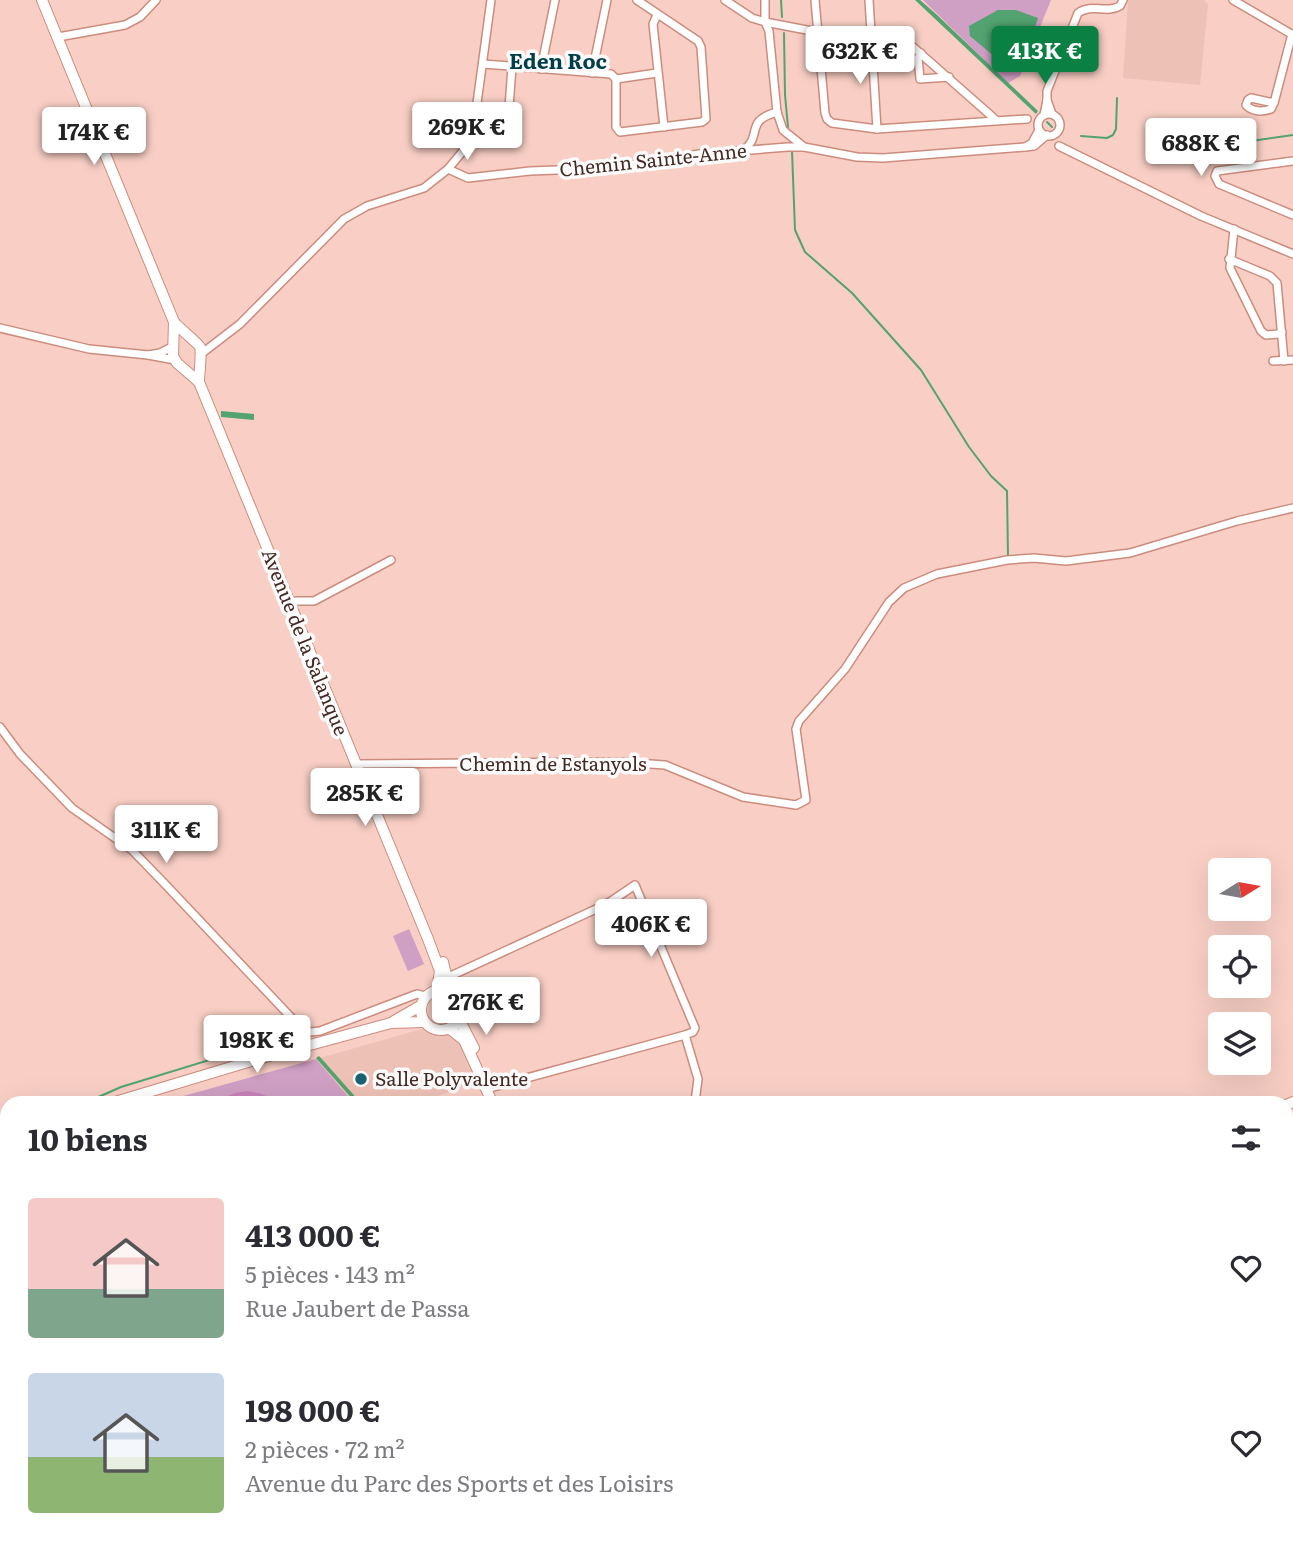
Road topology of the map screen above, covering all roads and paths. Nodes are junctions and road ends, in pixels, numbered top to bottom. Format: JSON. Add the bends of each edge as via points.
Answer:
{"nodes":[{"id":1,"x":43,"y":0,"type":"edge"},
{"id":2,"x":156,"y":0,"type":"edge"},
{"id":3,"x":491,"y":0,"type":"edge"},
{"id":4,"x":555,"y":0,"type":"edge"},
{"id":5,"x":607,"y":0,"type":"edge"},
{"id":6,"x":725,"y":0,"type":"edge"},
{"id":7,"x":765,"y":0,"type":"edge"},
{"id":8,"x":815,"y":0,"type":"edge"},
{"id":9,"x":869,"y":0,"type":"edge"},
{"id":10,"x":1123,"y":0,"type":"edge"},
{"id":11,"x":642,"y":1,"type":"edge"},
{"id":12,"x":1235,"y":1,"type":"edge"},
{"id":13,"x":657,"y":15,"type":"junction"},
{"id":14,"x":765,"y":22,"type":"junction"},
{"id":15,"x":818,"y":32,"type":"junction"},
{"id":16,"x":1292,"y":35,"type":"edge"},
{"id":17,"x":58,"y":37,"type":"junction"},
{"id":18,"x":871,"y":41,"type":"junction"},
{"id":19,"x":921,"y":53,"type":"junction"},
{"id":20,"x":483,"y":64,"type":"junction"},
{"id":21,"x":512,"y":67,"type":"junction"},
{"id":22,"x":541,"y":69,"type":"junction"},
{"id":23,"x":592,"y":73,"type":"junction"},
{"id":24,"x":657,"y":73,"type":"junction"},
{"id":25,"x":948,"y":76,"type":"junction"},
{"id":26,"x":616,"y":79,"type":"junction"},
{"id":27,"x":1274,"y":103,"type":"dead end"},
{"id":28,"x":776,"y":112,"type":"junction"},
{"id":29,"x":987,"y":112,"type":"junction"},
{"id":30,"x":996,"y":120,"type":"junction"},
{"id":31,"x":980,"y":121,"type":"junction"},
{"id":32,"x":1043,"y":121,"type":"junction"},
{"id":33,"x":664,"y":127,"type":"junction"},
{"id":34,"x":877,"y":129,"type":"junction"},
{"id":35,"x":473,"y":133,"type":"junction"},
{"id":36,"x":1051,"y":134,"type":"junction"},
{"id":37,"x":804,"y":147,"type":"junction"},
{"id":38,"x":1025,"y":147,"type":"junction"},
{"id":39,"x":741,"y":152,"type":"junction"},
{"id":40,"x":1293,"y":161,"type":"edge"},
{"id":41,"x":448,"y":169,"type":"junction"},
{"id":42,"x":1293,"y":215,"type":"edge"},
{"id":43,"x":1234,"y":229,"type":"junction"},
{"id":44,"x":1293,"y":254,"type":"edge"},
{"id":45,"x":1229,"y":259,"type":"junction"},
{"id":46,"x":174,"y":322,"type":"junction"},
{"id":47,"x":0,"y":328,"type":"edge"},
{"id":48,"x":1282,"y":332,"type":"junction"},
{"id":49,"x":193,"y":340,"type":"junction"},
{"id":50,"x":217,"y":340,"type":"junction"},
{"id":51,"x":174,"y":346,"type":"junction"},
{"id":52,"x":148,"y":355,"type":"junction"},
{"id":53,"x":200,"y":357,"type":"junction"},
{"id":54,"x":1289,"y":360,"type":"edge"},
{"id":55,"x":1273,"y":361,"type":"dead end"},
{"id":56,"x":179,"y":363,"type":"junction"},
{"id":57,"x":199,"y":382,"type":"junction"},
{"id":58,"x":1293,"y":508,"type":"edge"},
{"id":59,"x":391,"y":560,"type":"dead end"},
{"id":60,"x":289,"y":604,"type":"junction"},
{"id":61,"x":0,"y":727,"type":"edge"},
{"id":62,"x":355,"y":764,"type":"junction"},
{"id":63,"x":442,"y":982,"type":"junction"},
{"id":64,"x":423,"y":1001,"type":"junction"},
{"id":65,"x":459,"y":1019,"type":"junction"},
{"id":66,"x":424,"y":1022,"type":"junction"},
{"id":67,"x":391,"y":1023,"type":"junction"},
{"id":68,"x":450,"y":1029,"type":"junction"},
{"id":69,"x":685,"y":1035,"type":"junction"},
{"id":70,"x":478,"y":1069,"type":"junction"},
{"id":71,"x":486,"y":1089,"type":"junction"},
{"id":72,"x":135,"y":1096,"type":"edge"},
{"id":73,"x":489,"y":1096,"type":"edge"},
{"id":74,"x":696,"y":1096,"type":"edge"}],
"edges":[{"from":1,"to":17,"type":"main road"},
{"from":2,"to":17,"type":"street","via":[[125,25]]},
{"from":3,"to":20,"type":"street"},
{"from":4,"to":22,"type":"street"},
{"from":5,"to":23,"type":"street"},
{"from":6,"to":14,"type":"street"},
{"from":7,"to":14,"type":"street"},
{"from":8,"to":15,"type":"street"},
{"from":9,"to":18,"type":"street"},
{"from":10,"to":32,"type":"street","via":[[1114,10],[1088,7],[1078,13],[1047,91]]},
{"from":11,"to":13,"type":"street"},
{"from":12,"to":16,"type":"street"},
{"from":13,"to":24,"type":"street","via":[[653,24]]},
{"from":13,"to":33,"type":"street","via":[[701,47],[706,119]]},
{"from":14,"to":15,"type":"street"},
{"from":14,"to":28,"type":"street"},
{"from":15,"to":18,"type":"street"},
{"from":15,"to":34,"type":"street","via":[[827,119]]},
{"from":16,"to":27,"type":"street"},
{"from":17,"to":46,"type":"main road"},
{"from":18,"to":19,"type":"street","via":[[913,47]]},
{"from":18,"to":34,"type":"street"},
{"from":19,"to":25,"type":"street"},
{"from":19,"to":25,"type":"street","via":[[920,79]]},
{"from":20,"to":21,"type":"street"},
{"from":20,"to":35,"type":"street"},
{"from":21,"to":22,"type":"street"},
{"from":21,"to":35,"type":"street","via":[[507,134]]},
{"from":22,"to":23,"type":"street"},
{"from":23,"to":26,"type":"street","via":[[611,74]]},
{"from":24,"to":26,"type":"street"},
{"from":24,"to":33,"type":"street"},
{"from":25,"to":29,"type":"street"},
{"from":26,"to":33,"type":"street","via":[[616,127],[620,132]]},
{"from":28,"to":37,"type":"street","via":[[783,130]]},
{"from":28,"to":39,"type":"street","via":[[757,121],[750,145]]},
{"from":29,"to":30,"type":"street"},
{"from":29,"to":31,"type":"street"},
{"from":30,"to":31,"type":"street"},
{"from":30,"to":32,"type":"street"},
{"from":31,"to":34,"type":"street"},
{"from":32,"to":36,"type":"street"},
{"from":32,"to":36,"type":"street","via":[[1058,119],[1060,126]]},
{"from":32,"to":38,"type":"street"},
{"from":35,"to":41,"type":"street"},
{"from":36,"to":38,"type":"street","name":"Chemin Sainte-Anne"},
{"from":36,"to":43,"type":"street","via":[[1052,142],[1059,146]]},
{"from":37,"to":38,"type":"street","name":"Chemin Sainte-Anne","via":[[883,158]]},
{"from":37,"to":39,"type":"street","name":"Chemin Sainte-Anne"},
{"from":39,"to":41,"type":"street","name":"Chemin Sainte-Anne","via":[[613,168],[468,178]]},
{"from":40,"to":42,"type":"street","via":[[1217,171],[1215,176],[1219,184]]},
{"from":41,"to":50,"type":"street","via":[[424,188],[367,206],[344,219],[240,324]]},
{"from":43,"to":44,"type":"street"},
{"from":43,"to":45,"type":"street"},
{"from":45,"to":48,"type":"street","via":[[1261,331],[1266,335]]},
{"from":45,"to":48,"type":"street","via":[[1270,276],[1277,284]]},
{"from":46,"to":49,"type":"main road"},
{"from":46,"to":51,"type":"main road"},
{"from":47,"to":52,"type":"street","via":[[89,349]]},
{"from":48,"to":54,"type":"street"},
{"from":49,"to":50,"type":"street","via":[[206,344]]},
{"from":49,"to":51,"type":"main road","via":[[182,339]]},
{"from":49,"to":53,"type":"main road"},
{"from":50,"to":53,"type":"street"},
{"from":51,"to":52,"type":"street"},
{"from":51,"to":56,"type":"main road"},
{"from":52,"to":56,"type":"street"},
{"from":53,"to":56,"type":"main road","via":[[192,366]]},
{"from":53,"to":57,"type":"main road"},
{"from":54,"to":55,"type":"street"},
{"from":56,"to":57,"type":"main road"},
{"from":57,"to":60,"type":"main road","name":"Avenue de la Salanque"},
{"from":58,"to":62,"type":"street","name":"Chemin de Estanyols","via":[[1130,553],[1093,560],[1007,559],[937,575],[904,588],[889,602],[845,669],[799,721],[796,729],[806,800],[796,805],[743,797],[664,765]]},
{"from":59,"to":60,"type":"street","via":[[314,601]]},
{"from":60,"to":62,"type":"main road","name":"Avenue de la Salanque"},
{"from":61,"to":64,"type":"street","via":[[72,808],[132,850],[303,1030],[320,1031],[417,994]]},
{"from":62,"to":63,"type":"main road","name":"Avenue de la Salanque","via":[[428,939],[440,954]]},
{"from":63,"to":64,"type":"main road"},
{"from":63,"to":65,"type":"main road","via":[[459,1001]]},
{"from":63,"to":69,"type":"street","via":[[607,904],[635,885],[695,1028]]},
{"from":64,"to":66,"type":"main road"},
{"from":64,"to":67,"type":"main road"},
{"from":65,"to":68,"type":"main road"},
{"from":65,"to":70,"type":"main road","via":[[471,1039]]},
{"from":66,"to":67,"type":"main road"},
{"from":66,"to":68,"type":"main road","via":[[434,1030]]},
{"from":67,"to":72,"type":"main road"},
{"from":68,"to":70,"type":"main road","via":[[464,1040]]},
{"from":69,"to":71,"type":"street"},
{"from":69,"to":74,"type":"street","via":[[698,1079]]},
{"from":70,"to":71,"type":"main road"},
{"from":71,"to":73,"type":"main road"}]}
